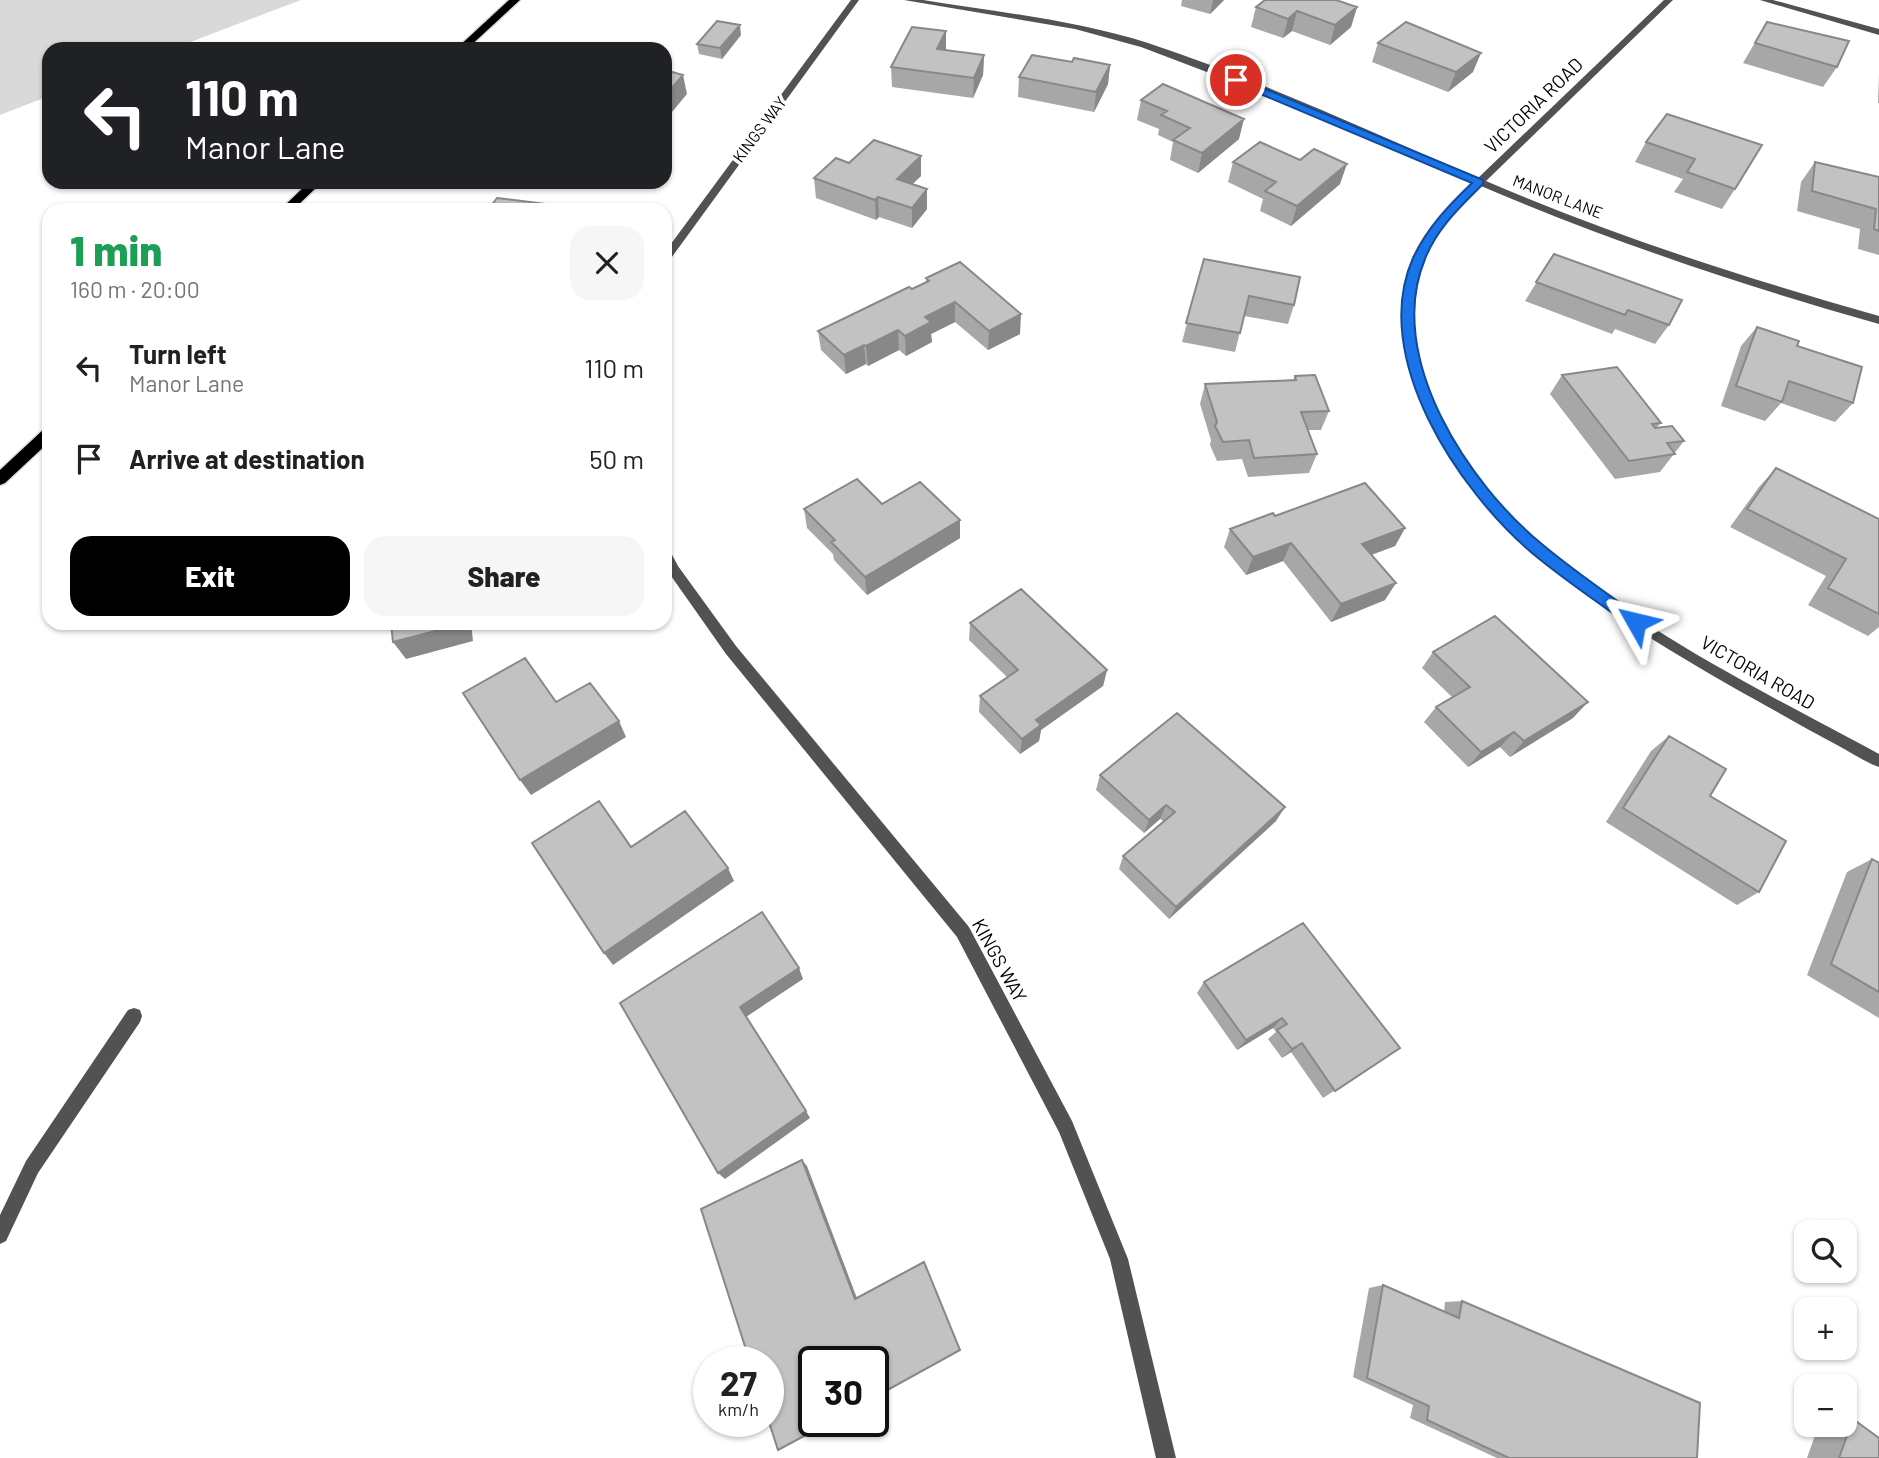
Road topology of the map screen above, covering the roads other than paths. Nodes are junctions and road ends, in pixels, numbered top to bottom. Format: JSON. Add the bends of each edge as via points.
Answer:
{"nodes":[{"id":1,"x":515,"y":0,"type":"edge"},
{"id":2,"x":855,"y":0,"type":"edge"},
{"id":3,"x":908,"y":0,"type":"edge"},
{"id":4,"x":1669,"y":0,"type":"edge"},
{"id":5,"x":1765,"y":0,"type":"edge"},
{"id":6,"x":1879,"y":32,"type":"edge"},
{"id":7,"x":469,"y":42,"type":"edge"},
{"id":8,"x":1479,"y":182,"type":"junction"},
{"id":9,"x":308,"y":189,"type":"edge"},
{"id":10,"x":294,"y":203,"type":"edge"},
{"id":11,"x":672,"y":249,"type":"edge"},
{"id":12,"x":1879,"y":320,"type":"edge"},
{"id":13,"x":42,"y":440,"type":"edge"},
{"id":14,"x":0,"y":479,"type":"edge"},
{"id":15,"x":672,"y":567,"type":"edge"},
{"id":16,"x":1879,"y":761,"type":"edge"},
{"id":17,"x":134,"y":1016,"type":"dead end"},
{"id":18,"x":0,"y":1236,"type":"edge"},
{"id":19,"x":1166,"y":1458,"type":"edge"}],
"edges":[{"from":1,"to":7,"type":"main road"},
{"from":2,"to":11,"type":"street","name":"KINGS WAY"},
{"from":3,"to":8,"type":"street","name":"MANOR LANE","via":[[1074,27],[1144,45],[1281,97]]},
{"from":4,"to":8,"type":"street","name":"VICTORIA ROAD"},
{"from":5,"to":6,"type":"street"},
{"from":8,"to":12,"type":"street","name":"MANOR LANE","via":[[1739,279]]},
{"from":8,"to":16,"type":"street","name":"VICTORIA ROAD","via":[[1444,216],[1419,259],[1409,298],[1409,345],[1424,400],[1451,447],[1490,501],[1536,548],[1636,622]]},
{"from":9,"to":10,"type":"main road"},
{"from":13,"to":14,"type":"main road"},
{"from":15,"to":19,"type":"street","name":"KINGS WAY","via":[[732,650],[963,932],[1066,1127],[1119,1259]]},
{"from":17,"to":18,"type":"street","via":[[32,1167]]}]}
